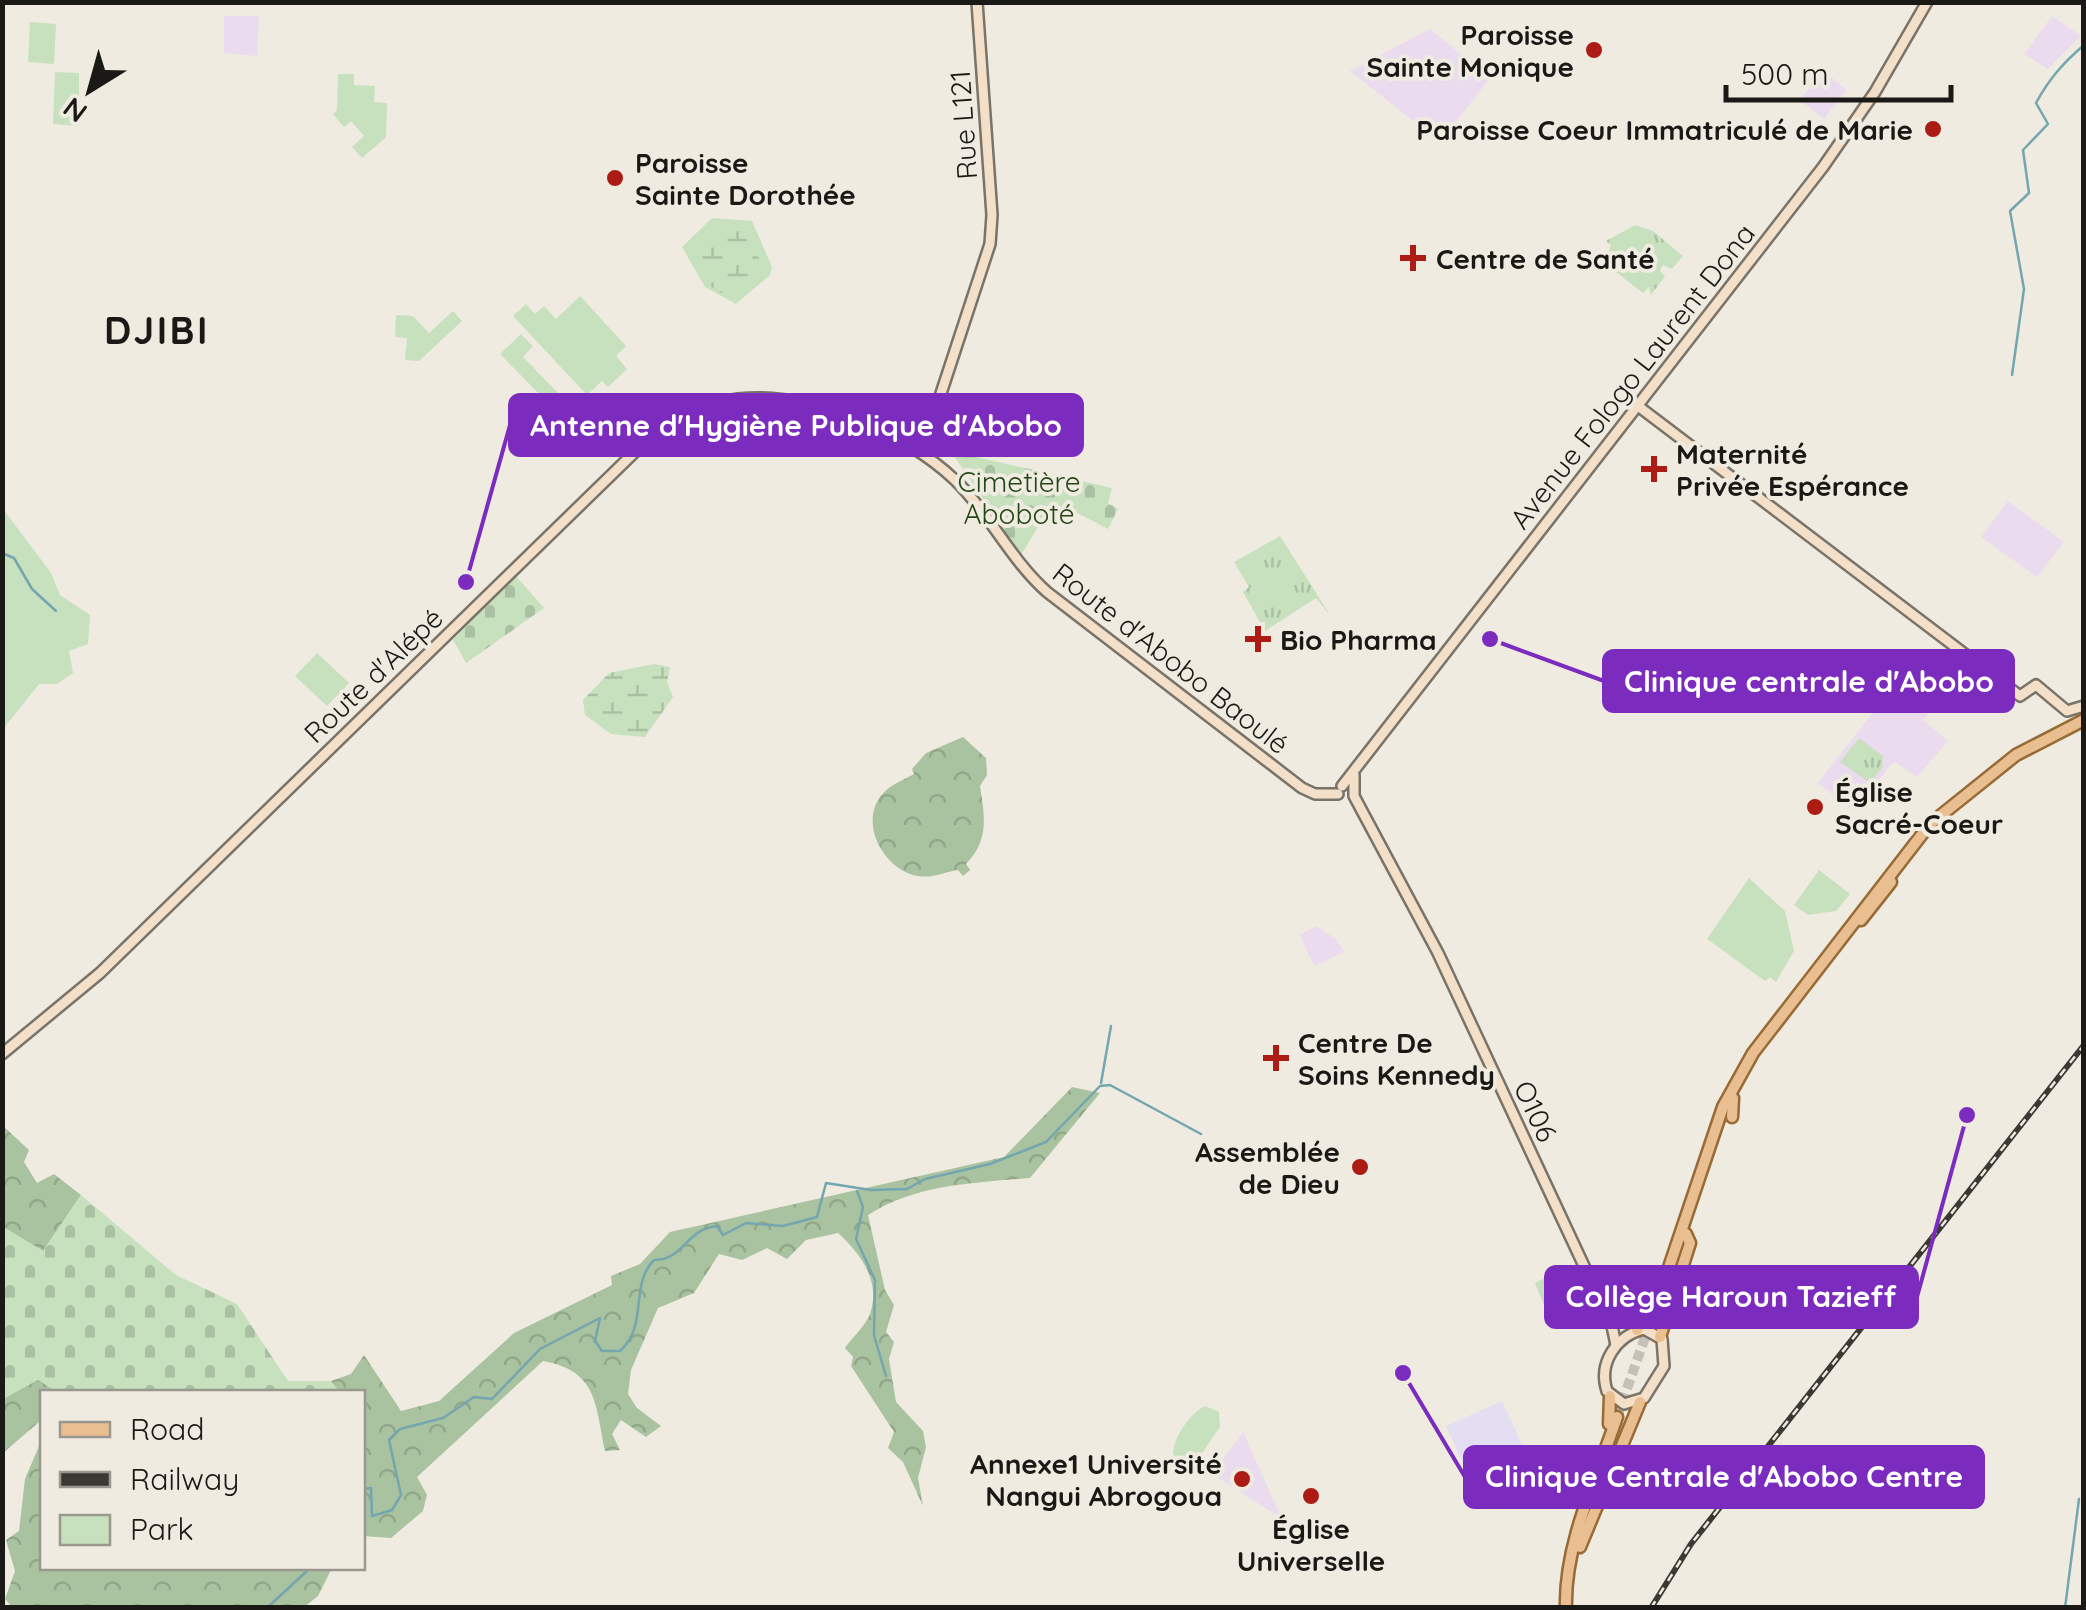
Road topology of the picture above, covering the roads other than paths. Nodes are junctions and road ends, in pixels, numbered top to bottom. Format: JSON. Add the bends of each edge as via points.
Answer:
{"nodes":[{"id":1,"x":974,"y":2,"type":"edge"},
{"id":2,"x":1927,"y":2,"type":"edge"},
{"id":3,"x":1637,"y":407,"type":"junction"},
{"id":4,"x":918,"y":450,"type":"junction"},
{"id":5,"x":2084,"y":706,"type":"edge"},
{"id":6,"x":2084,"y":724,"type":"edge"},
{"id":7,"x":1343,"y":792,"type":"junction"},
{"id":8,"x":1874,"y":892,"type":"junction"},
{"id":9,"x":1863,"y":901,"type":"dead end"},
{"id":10,"x":1823,"y":964,"type":"junction"},
{"id":11,"x":2,"y":1054,"type":"edge"},
{"id":12,"x":1734,"y":1098,"type":"junction"},
{"id":13,"x":1732,"y":1117,"type":"dead end"},
{"id":14,"x":1683,"y":1235,"type":"junction"},
{"id":15,"x":1656,"y":1312,"type":"tunnel mouth"},
{"id":16,"x":1612,"y":1326,"type":"junction"},
{"id":17,"x":1632,"y":1333,"type":"junction"},
{"id":18,"x":1660,"y":1336,"type":"junction"},
{"id":19,"x":1616,"y":1345,"type":"junction"},
{"id":20,"x":1610,"y":1396,"type":"junction"},
{"id":21,"x":1640,"y":1402,"type":"junction"},
{"id":22,"x":1620,"y":1418,"type":"tunnel mouth"},
{"id":23,"x":1578,"y":1546,"type":"junction"},
{"id":24,"x":1570,"y":1608,"type":"edge"}],
"edges":[{"from":1,"to":4,"type":"main road","via":[[987,233]]},
{"from":1,"to":4,"type":"main road","name":"Rue L121","via":[[990,244]]},
{"from":2,"to":3,"type":"main road","name":"Avenue Fologo Laurent Dona","via":[[1832,154]]},
{"from":3,"to":5,"type":"main road","via":[[2018,698],[2030,697],[2038,686],[2068,711]]},
{"from":3,"to":7,"type":"main road","name":"Avenue Fologo Laurent Dona"},
{"from":4,"to":7,"type":"main road","name":"Route d'Abobo Baoulé","via":[[969,495],[1016,562],[1047,592],[1302,788]]},
{"from":4,"to":11,"type":"main road","name":"Route d'Alépé","via":[[860,421],[760,398],[719,403],[662,429],[89,984]]},
{"from":6,"to":8,"type":"main road","via":[[2028,747],[1963,793]]},
{"from":6,"to":10,"type":"main road","via":[[2015,762],[1941,822]]},
{"from":7,"to":16,"type":"main road","name":"O106","via":[[1361,810],[1438,953]]},
{"from":8,"to":9,"type":"main road"},
{"from":8,"to":10,"type":"main road"},
{"from":10,"to":12,"type":"main road"},
{"from":10,"to":14,"type":"main road","via":[[1732,1087]]},
{"from":12,"to":13,"type":"main road"},
{"from":12,"to":14,"type":"main road"},
{"from":14,"to":15,"type":"main road"},
{"from":14,"to":17,"type":"main road"},
{"from":14,"to":18,"type":"main road","via":[[1690,1244]]},
{"from":16,"to":17,"type":"main road"},
{"from":16,"to":19,"type":"main road","name":"O106"},
{"from":17,"to":18,"type":"main road"},
{"from":17,"to":19,"type":"main road"},
{"from":18,"to":21,"type":"main road","via":[[1662,1372]]},
{"from":19,"to":20,"type":"main road","via":[[1604,1373]]},
{"from":20,"to":21,"type":"main road","via":[[1624,1404]]},
{"from":20,"to":23,"type":"main road","via":[[1609,1428],[1577,1523]]},
{"from":21,"to":23,"type":"main road"},
{"from":22,"to":23,"type":"main road"},
{"from":23,"to":24,"type":"main road","via":[[1566,1584]]}]}
